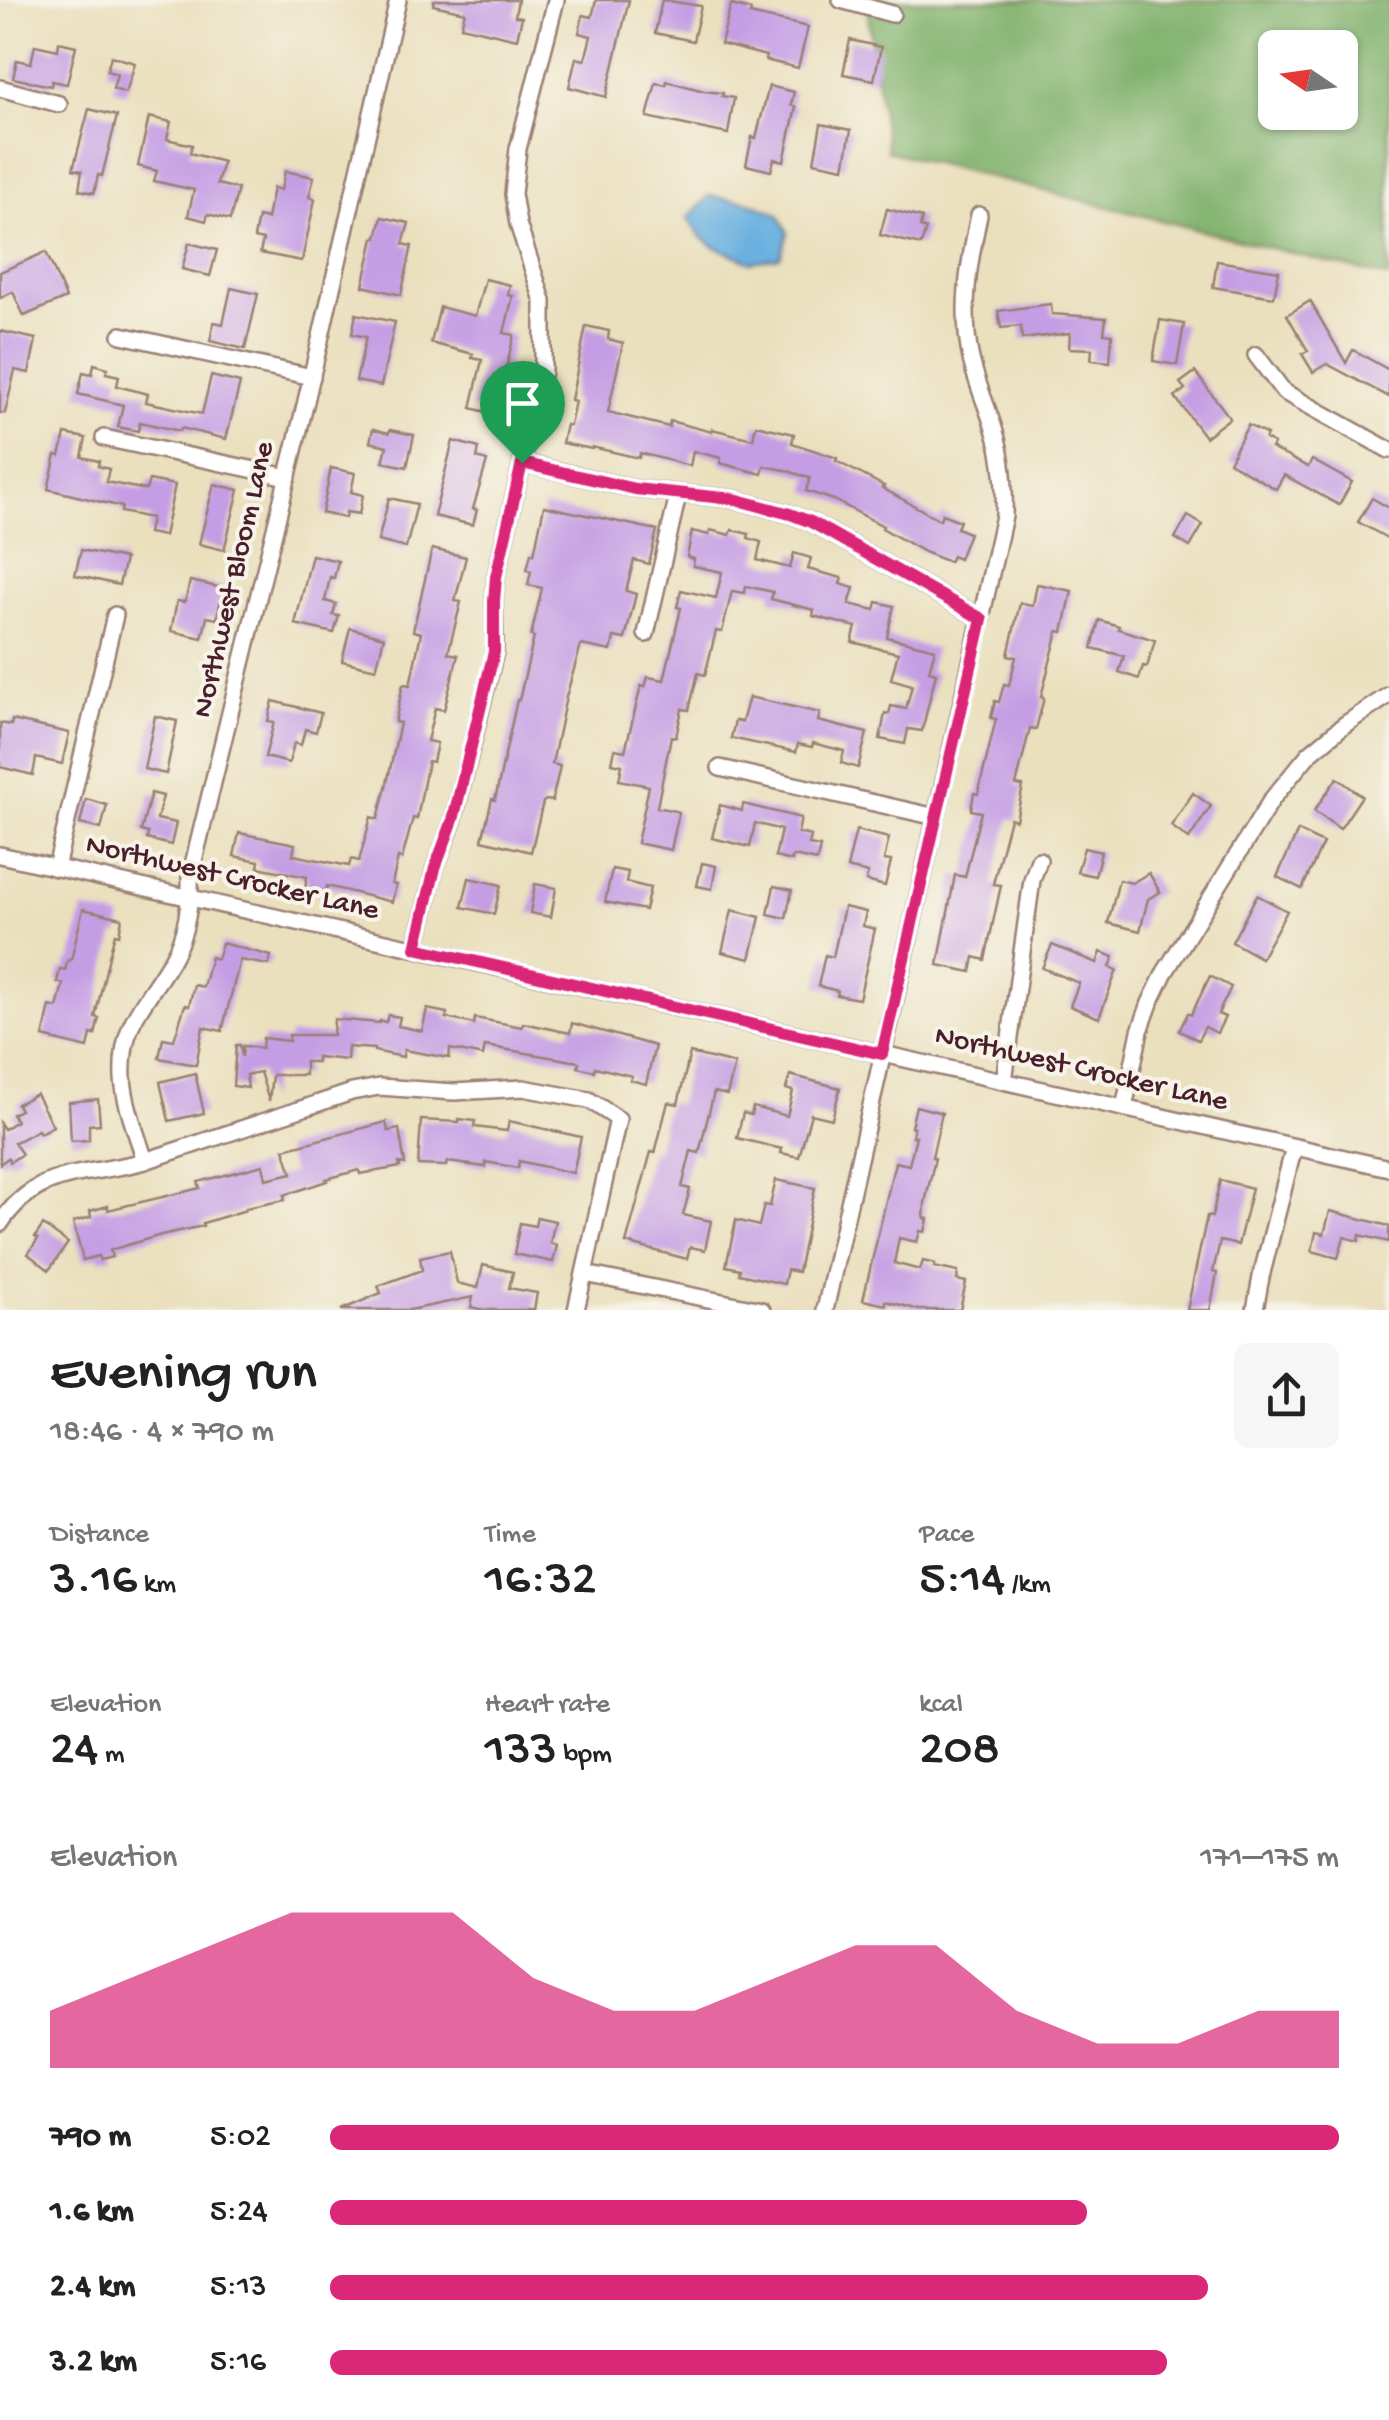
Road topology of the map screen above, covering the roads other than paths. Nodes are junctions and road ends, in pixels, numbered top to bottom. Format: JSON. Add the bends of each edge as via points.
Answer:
{"nodes":[{"id":1,"x":398,"y":0,"type":"edge"},
{"id":2,"x":556,"y":0,"type":"edge"},
{"id":3,"x":841,"y":0,"type":"edge"},
{"id":4,"x":892,"y":14,"type":"dead end"},
{"id":5,"x":0,"y":88,"type":"edge"},
{"id":6,"x":60,"y":104,"type":"dead end"},
{"id":7,"x":979,"y":215,"type":"dead end"},
{"id":8,"x":122,"y":335,"type":"dead end"},
{"id":9,"x":1256,"y":354,"type":"dead end"},
{"id":10,"x":312,"y":377,"type":"junction"},
{"id":11,"x":104,"y":438,"type":"dead end"},
{"id":12,"x":1389,"y":450,"type":"edge"},
{"id":13,"x":522,"y":463,"type":"junction"},
{"id":14,"x":288,"y":477,"type":"junction"},
{"id":15,"x":678,"y":495,"type":"junction"},
{"id":16,"x":115,"y":615,"type":"dead end"},
{"id":17,"x":982,"y":619,"type":"junction"},
{"id":18,"x":646,"y":634,"type":"dead end"},
{"id":19,"x":1389,"y":695,"type":"edge"},
{"id":20,"x":720,"y":768,"type":"dead end"},
{"id":21,"x":936,"y":816,"type":"junction"},
{"id":22,"x":0,"y":854,"type":"edge"},
{"id":23,"x":1038,"y":860,"type":"dead end"},
{"id":24,"x":56,"y":868,"type":"junction"},
{"id":25,"x":191,"y":900,"type":"junction"},
{"id":26,"x":416,"y":948,"type":"junction"},
{"id":27,"x":882,"y":1054,"type":"junction"},
{"id":28,"x":1004,"y":1081,"type":"junction"},
{"id":29,"x":1124,"y":1108,"type":"junction"},
{"id":30,"x":1294,"y":1147,"type":"junction"},
{"id":31,"x":146,"y":1161,"type":"junction"},
{"id":32,"x":1389,"y":1168,"type":"edge"},
{"id":33,"x":0,"y":1224,"type":"edge"},
{"id":34,"x":585,"y":1274,"type":"junction"},
{"id":35,"x":576,"y":1310,"type":"edge"},
{"id":36,"x":762,"y":1310,"type":"edge"},
{"id":37,"x":826,"y":1310,"type":"edge"},
{"id":38,"x":1255,"y":1310,"type":"edge"}],
"edges":[{"from":1,"to":10,"type":"street","name":"Northwest Bloom Lane"},
{"from":2,"to":13,"type":"street","via":[[512,194],[543,301],[545,344]]},
{"from":3,"to":4,"type":"street"},
{"from":5,"to":6,"type":"street"},
{"from":7,"to":17,"type":"street","via":[[968,267],[967,332],[1005,489]]},
{"from":8,"to":10,"type":"street"},
{"from":9,"to":12,"type":"street","via":[[1284,392]]},
{"from":10,"to":14,"type":"street","name":"Northwest Bloom Lane"},
{"from":11,"to":14,"type":"street"},
{"from":13,"to":15,"type":"street"},
{"from":13,"to":26,"type":"street","via":[[496,577],[494,652]]},
{"from":14,"to":25,"type":"street","name":"Northwest Bloom Lane","via":[[190,877]]},
{"from":15,"to":17,"type":"street","via":[[734,499],[811,522]]},
{"from":15,"to":18,"type":"street"},
{"from":16,"to":24,"type":"street"},
{"from":17,"to":21,"type":"street"},
{"from":19,"to":29,"type":"street","via":[[1308,754],[1272,800],[1150,1003]]},
{"from":20,"to":21,"type":"street"},
{"from":21,"to":27,"type":"street"},
{"from":22,"to":24,"type":"street","name":"Northwest Crocker Lane"},
{"from":23,"to":28,"type":"street"},
{"from":24,"to":25,"type":"street","name":"Northwest Crocker Lane"},
{"from":25,"to":26,"type":"street","name":"Northwest Crocker Lane"},
{"from":25,"to":31,"type":"street","name":"Northwest Bloom Lane","via":[[172,960],[127,1038],[125,1094]]},
{"from":26,"to":27,"type":"street","name":"Northwest Crocker Lane"},
{"from":27,"to":28,"type":"street","name":"Northwest Crocker Lane"},
{"from":27,"to":37,"type":"street"},
{"from":28,"to":29,"type":"street","name":"Northwest Crocker Lane"},
{"from":29,"to":30,"type":"street","name":"Northwest Crocker Lane"},
{"from":30,"to":32,"type":"street","name":"Northwest Crocker Lane"},
{"from":30,"to":38,"type":"street"},
{"from":31,"to":33,"type":"street","via":[[54,1179],[10,1208]]},
{"from":31,"to":34,"type":"street","via":[[379,1087],[523,1088],[589,1100],[618,1119]]},
{"from":34,"to":35,"type":"street"},
{"from":34,"to":36,"type":"street"}]}
